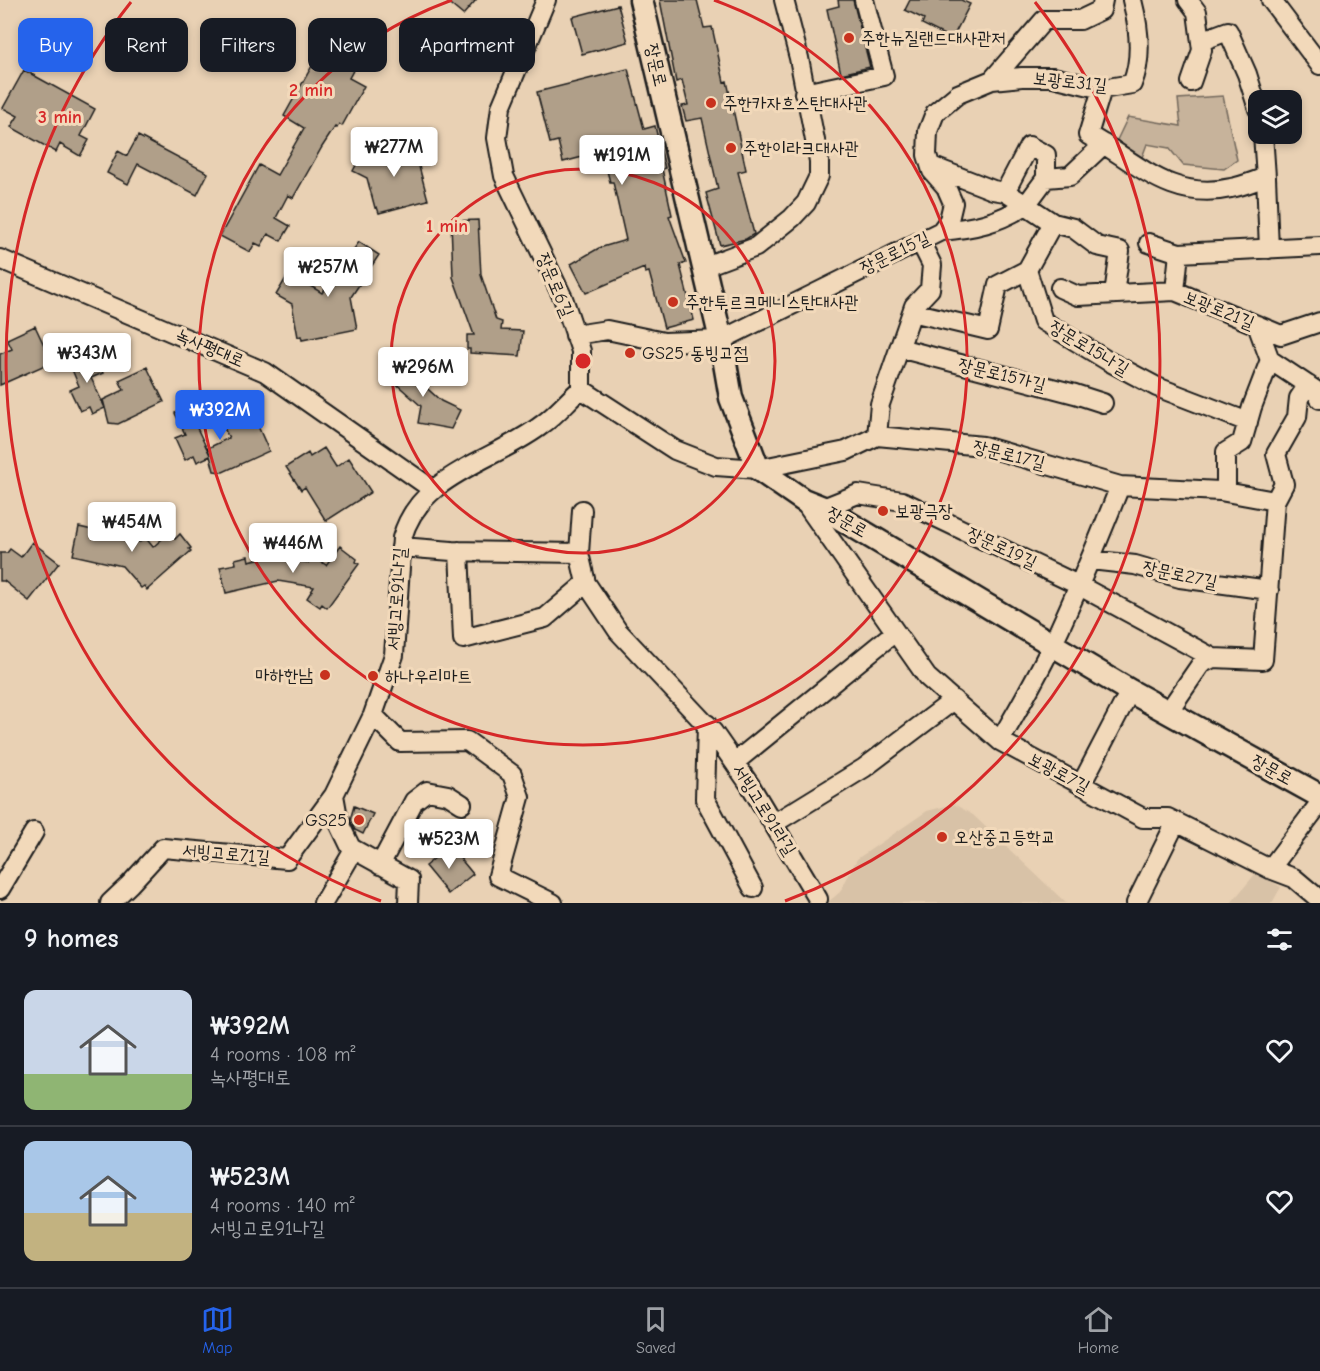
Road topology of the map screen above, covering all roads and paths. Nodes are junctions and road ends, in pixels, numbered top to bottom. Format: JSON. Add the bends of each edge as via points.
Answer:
{"nodes":[{"id":1,"x":546,"y":0,"type":"edge"},
{"id":2,"x":641,"y":0,"type":"edge"},
{"id":3,"x":784,"y":0,"type":"edge"},
{"id":4,"x":864,"y":0,"type":"edge"},
{"id":5,"x":1103,"y":0,"type":"edge"},
{"id":6,"x":1132,"y":0,"type":"edge"},
{"id":7,"x":1188,"y":0,"type":"edge"},
{"id":8,"x":1271,"y":0,"type":"edge"},
{"id":9,"x":1201,"y":41,"type":"junction"},
{"id":10,"x":1320,"y":64,"type":"edge"},
{"id":11,"x":992,"y":80,"type":"junction"},
{"id":12,"x":1191,"y":82,"type":"dead end"},
{"id":13,"x":1102,"y":89,"type":"junction"},
{"id":14,"x":1252,"y":90,"type":"edge"},
{"id":15,"x":804,"y":93,"type":"junction"},
{"id":16,"x":1104,"y":144,"type":"junction"},
{"id":17,"x":1264,"y":144,"type":"edge"},
{"id":18,"x":931,"y":166,"type":"junction"},
{"id":19,"x":1266,"y":177,"type":"junction"},
{"id":20,"x":1046,"y":178,"type":"junction"},
{"id":21,"x":1005,"y":192,"type":"junction"},
{"id":22,"x":1026,"y":205,"type":"junction"},
{"id":23,"x":1053,"y":223,"type":"junction"},
{"id":24,"x":941,"y":231,"type":"junction"},
{"id":25,"x":920,"y":241,"type":"junction"},
{"id":26,"x":1149,"y":243,"type":"dead end"},
{"id":27,"x":1320,"y":246,"type":"edge"},
{"id":28,"x":1269,"y":249,"type":"junction"},
{"id":29,"x":1179,"y":253,"type":"junction"},
{"id":30,"x":0,"y":259,"type":"edge"},
{"id":31,"x":704,"y":267,"type":"junction"},
{"id":32,"x":1028,"y":270,"type":"junction"},
{"id":33,"x":1060,"y":288,"type":"dead end"},
{"id":34,"x":1175,"y":291,"type":"junction"},
{"id":35,"x":1114,"y":294,"type":"junction"},
{"id":36,"x":912,"y":312,"type":"junction"},
{"id":37,"x":1320,"y":322,"type":"edge"},
{"id":38,"x":1257,"y":325,"type":"junction"},
{"id":39,"x":575,"y":335,"type":"junction"},
{"id":40,"x":721,"y":340,"type":"junction"},
{"id":41,"x":899,"y":348,"type":"junction"},
{"id":42,"x":1270,"y":360,"type":"junction"},
{"id":43,"x":581,"y":389,"type":"junction"},
{"id":44,"x":1314,"y":392,"type":"edge"},
{"id":45,"x":1103,"y":403,"type":"dead end"},
{"id":46,"x":1248,"y":422,"type":"junction"},
{"id":47,"x":877,"y":436,"type":"junction"},
{"id":48,"x":758,"y":469,"type":"junction"},
{"id":49,"x":1120,"y":486,"type":"junction"},
{"id":50,"x":432,"y":489,"type":"junction"},
{"id":51,"x":1226,"y":492,"type":"junction"},
{"id":52,"x":1275,"y":501,"type":"junction"},
{"id":53,"x":813,"y":504,"type":"junction"},
{"id":54,"x":582,"y":510,"type":"dead end"},
{"id":55,"x":401,"y":547,"type":"junction"},
{"id":56,"x":459,"y":551,"type":"junction"},
{"id":57,"x":579,"y":553,"type":"junction"},
{"id":58,"x":1090,"y":560,"type":"junction"},
{"id":59,"x":586,"y":583,"type":"junction"},
{"id":60,"x":1078,"y":585,"type":"junction"},
{"id":61,"x":1269,"y":590,"type":"junction"},
{"id":62,"x":895,"y":632,"type":"junction"},
{"id":63,"x":1052,"y":644,"type":"junction"},
{"id":64,"x":1213,"y":658,"type":"junction"},
{"id":65,"x":1130,"y":691,"type":"junction"},
{"id":66,"x":954,"y":700,"type":"junction"},
{"id":67,"x":1168,"y":712,"type":"junction"},
{"id":68,"x":373,"y":715,"type":"junction"},
{"id":69,"x":707,"y":724,"type":"junction"},
{"id":70,"x":1000,"y":741,"type":"junction"},
{"id":71,"x":735,"y":762,"type":"junction"},
{"id":72,"x":1081,"y":785,"type":"junction"},
{"id":73,"x":334,"y":795,"type":"junction"},
{"id":74,"x":1320,"y":796,"type":"edge"},
{"id":75,"x":1320,"y":803,"type":"edge"},
{"id":76,"x":462,"y":804,"type":"dead end"},
{"id":77,"x":1176,"y":822,"type":"junction"},
{"id":78,"x":773,"y":824,"type":"junction"},
{"id":79,"x":34,"y":832,"type":"dead end"},
{"id":80,"x":354,"y":850,"type":"junction"},
{"id":81,"x":380,"y":865,"type":"junction"},
{"id":82,"x":1270,"y":869,"type":"junction"},
{"id":83,"x":753,"y":888,"type":"dead end"},
{"id":84,"x":0,"y":889,"type":"edge"},
{"id":85,"x":818,"y":899,"type":"dead end"},
{"id":86,"x":1314,"y":899,"type":"edge"},
{"id":87,"x":110,"y":903,"type":"edge"},
{"id":88,"x":323,"y":903,"type":"edge"},
{"id":89,"x":407,"y":903,"type":"edge"},
{"id":90,"x":553,"y":903,"type":"edge"},
{"id":91,"x":1136,"y":903,"type":"edge"}],
"edges":[{"from":1,"to":39,"type":"street","name":"장문로6길","via":[[501,107],[497,138],[504,176],[563,298]]},
{"from":2,"to":31,"type":"street","name":"장문로"},
{"from":3,"to":15,"type":"street"},
{"from":4,"to":15,"type":"street","via":[[884,76]]},
{"from":5,"to":11,"type":"street","name":"보광로31길","via":[[1101,10],[1080,20],[1044,20]]},
{"from":6,"to":13,"type":"street","name":"보광로31길","via":[[1138,22],[1139,68],[1132,84]]},
{"from":7,"to":9,"type":"street","via":[[1197,12]]},
{"from":8,"to":10,"type":"street"},
{"from":9,"to":12,"type":"street","via":[[1202,50]]},
{"from":9,"to":14,"type":"street","via":[[1228,31]]},
{"from":11,"to":13,"type":"street","name":"보광로31길","via":[[1053,77]]},
{"from":11,"to":18,"type":"street","name":"보광로31길","via":[[958,94],[934,113],[928,131],[927,155]]},
{"from":13,"to":16,"type":"street","via":[[1088,135]]},
{"from":15,"to":31,"type":"street","via":[[819,161],[819,176],[806,203],[756,248]]},
{"from":16,"to":19,"type":"street","via":[[1155,178],[1186,189],[1230,189]]},
{"from":16,"to":20,"type":"street","via":[[1070,176]]},
{"from":17,"to":19,"type":"street"},
{"from":18,"to":21,"type":"street"},
{"from":18,"to":24,"type":"street","name":"보광로31길","via":[[953,203],[949,220]]},
{"from":19,"to":28,"type":"street"},
{"from":20,"to":21,"type":"street","via":[[1046,155],[1029,147]]},
{"from":20,"to":22,"type":"street"},
{"from":21,"to":22,"type":"street"},
{"from":22,"to":23,"type":"street"},
{"from":22,"to":24,"type":"street","via":[[1009,216],[976,227]]},
{"from":23,"to":32,"type":"street"},
{"from":23,"to":35,"type":"street","via":[[1074,228],[1097,246],[1120,251]]},
{"from":24,"to":25,"type":"street","name":"장문로15길"},
{"from":25,"to":36,"type":"street","via":[[932,265],[930,289]]},
{"from":25,"to":40,"type":"street","name":"장문로15길"},
{"from":26,"to":29,"type":"street"},
{"from":27,"to":28,"type":"street"},
{"from":28,"to":29,"type":"street"},
{"from":29,"to":34,"type":"street"},
{"from":30,"to":50,"type":"street","name":"녹사평대로","via":[[266,372]]},
{"from":31,"to":40,"type":"street","name":"장문로"},
{"from":32,"to":36,"type":"street","via":[[998,285],[988,330]]},
{"from":32,"to":46,"type":"street","name":"장문로15나길","via":[[1043,321],[1157,387]]},
{"from":33,"to":35,"type":"street","name":"보광로21길","via":[[1077,296]]},
{"from":34,"to":35,"type":"street","name":"보광로21길"},
{"from":34,"to":38,"type":"street","name":"보광로21길"},
{"from":36,"to":41,"type":"street"},
{"from":37,"to":38,"type":"street","name":"보광로21길","via":[[1281,335]]},
{"from":38,"to":42,"type":"street"},
{"from":39,"to":40,"type":"street","via":[[607,330],[664,342]]},
{"from":39,"to":43,"type":"street","name":"장문로6길","via":[[581,351]]},
{"from":40,"to":48,"type":"street","name":"장문로","via":[[731,398]]},
{"from":41,"to":45,"type":"street","name":"장문로15가길"},
{"from":41,"to":47,"type":"street","via":[[880,404]]},
{"from":42,"to":44,"type":"street"},
{"from":42,"to":46,"type":"street"},
{"from":43,"to":48,"type":"street","via":[[675,450],[716,466]]},
{"from":43,"to":50,"type":"street","name":"서빙고로91나길","via":[[543,425]]},
{"from":44,"to":52,"type":"street","via":[[1299,398],[1297,417],[1276,454],[1284,484]]},
{"from":46,"to":51,"type":"street","via":[[1242,442],[1226,452]]},
{"from":47,"to":48,"type":"street","via":[[846,451]]},
{"from":47,"to":49,"type":"street","name":"장문로17길","via":[[983,446]]},
{"from":48,"to":53,"type":"street","name":"장문로"},
{"from":49,"to":51,"type":"street","name":"장문로17길"},
{"from":49,"to":58,"type":"street"},
{"from":50,"to":55,"type":"street","name":"서빙고로91나길","via":[[414,510]]},
{"from":51,"to":52,"type":"street","name":"장문로17길"},
{"from":52,"to":61,"type":"street"},
{"from":53,"to":60,"type":"street","name":"장문로19길","via":[[858,494],[903,501]]},
{"from":53,"to":62,"type":"street","name":"보광로7길"},
{"from":53,"to":63,"type":"street","name":"장문로"},
{"from":54,"to":57,"type":"street","name":"서빙고로91라길"},
{"from":55,"to":56,"type":"street"},
{"from":55,"to":68,"type":"street","name":"서빙고로91나길","via":[[394,655]]},
{"from":56,"to":57,"type":"street"},
{"from":56,"to":59,"type":"street","via":[[463,639],[545,618]]},
{"from":57,"to":59,"type":"street","name":"서빙고로91라길"},
{"from":58,"to":60,"type":"street"},
{"from":58,"to":61,"type":"street","name":"장문로27길"},
{"from":59,"to":69,"type":"street","name":"서빙고로91라길","via":[[618,631]]},
{"from":60,"to":63,"type":"street"},
{"from":60,"to":64,"type":"street","name":"장문로19길"},
{"from":61,"to":64,"type":"street","via":[[1263,660]]},
{"from":62,"to":66,"type":"street","name":"보광로7길","via":[[927,677]]},
{"from":62,"to":71,"type":"street"},
{"from":63,"to":65,"type":"street","name":"장문로"},
{"from":63,"to":70,"type":"street"},
{"from":64,"to":67,"type":"street","via":[[1201,664]]},
{"from":65,"to":67,"type":"street","name":"장문로"},
{"from":65,"to":72,"type":"street"},
{"from":66,"to":70,"type":"street","name":"보광로7길"},
{"from":66,"to":78,"type":"street","via":[[864,768]]},
{"from":67,"to":74,"type":"street","name":"장문로"},
{"from":68,"to":73,"type":"street","name":"서빙고로91나길"},
{"from":68,"to":90,"type":"street","via":[[400,742],[467,741],[512,774],[520,797],[498,876]]},
{"from":69,"to":71,"type":"street","name":"서빙고로91라길"},
{"from":69,"to":83,"type":"street","name":"서빙고로91라길","via":[[705,799]]},
{"from":70,"to":72,"type":"street","name":"보광로7길"},
{"from":71,"to":78,"type":"street","name":"서빙고로91라길"},
{"from":72,"to":77,"type":"street","name":"보광로7길","via":[[1143,818],[1168,818]]},
{"from":73,"to":80,"type":"street","via":[[339,824]]},
{"from":73,"to":87,"type":"street","name":"서빙고로71길","via":[[287,860],[163,848]]},
{"from":75,"to":82,"type":"street"},
{"from":76,"to":81,"type":"street","via":[[448,795],[427,791],[414,801]]},
{"from":77,"to":82,"type":"street","name":"보광로7길"},
{"from":77,"to":91,"type":"street"},
{"from":78,"to":85,"type":"street","name":"서빙고로91라길"},
{"from":79,"to":84,"type":"street"},
{"from":80,"to":81,"type":"street"},
{"from":80,"to":88,"type":"street"},
{"from":81,"to":89,"type":"street","via":[[409,880]]},
{"from":82,"to":86,"type":"street","name":"보광로7길","via":[[1294,878]]}]}
